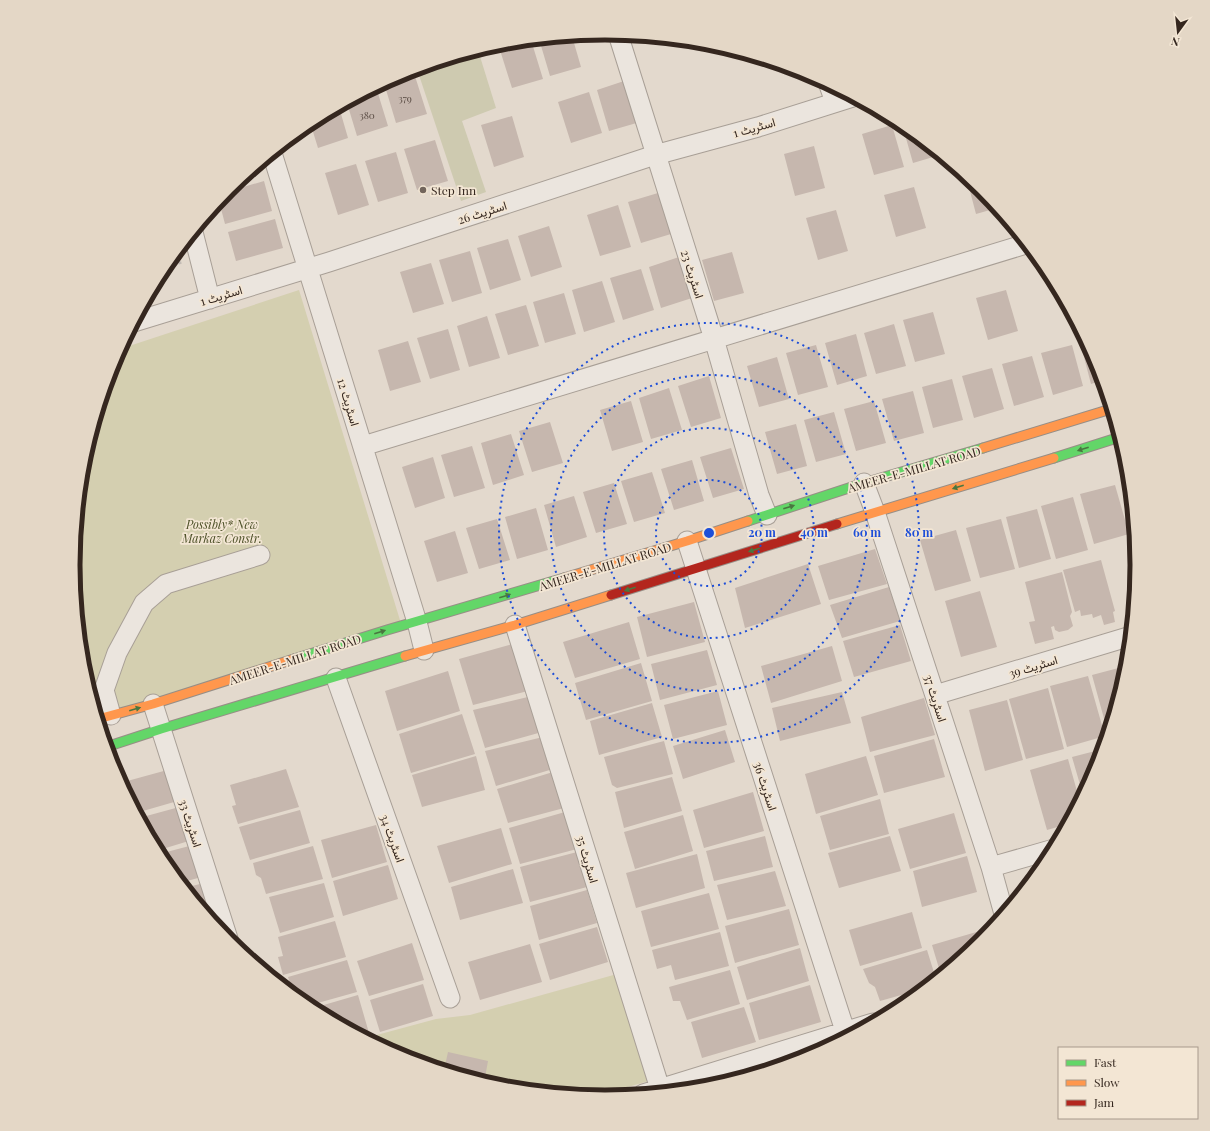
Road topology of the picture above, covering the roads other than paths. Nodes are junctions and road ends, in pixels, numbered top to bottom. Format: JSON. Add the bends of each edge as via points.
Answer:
{"nodes":[{"id":1,"x":620,"y":40,"type":"edge"},
{"id":2,"x":832,"y":93,"type":"edge"},
{"id":3,"x":655,"y":155,"type":"junction"},
{"id":4,"x":274,"y":158,"type":"edge"},
{"id":5,"x":195,"y":238,"type":"edge"},
{"id":6,"x":1021,"y":245,"type":"edge"},
{"id":7,"x":308,"y":268,"type":"junction"},
{"id":8,"x":210,"y":299,"type":"junction"},
{"id":9,"x":141,"y":320,"type":"edge"},
{"id":10,"x":714,"y":339,"type":"junction"},
{"id":11,"x":1107,"y":410,"type":"edge"},
{"id":12,"x":1115,"y":439,"type":"edge"},
{"id":13,"x":362,"y":446,"type":"junction"},
{"id":14,"x":864,"y":483,"type":"junction"},
{"id":15,"x":875,"y":512,"type":"junction"},
{"id":16,"x":767,"y":515,"type":"junction"},
{"id":17,"x":687,"y":541,"type":"junction"},
{"id":18,"x":260,"y":554,"type":"dead end"},
{"id":19,"x":696,"y":569,"type":"junction"},
{"id":20,"x":418,"y":622,"type":"junction"},
{"id":21,"x":515,"y":625,"type":"junction"},
{"id":22,"x":1125,"y":637,"type":"edge"},
{"id":23,"x":424,"y":650,"type":"junction"},
{"id":24,"x":336,"y":678,"type":"junction"},
{"id":25,"x":935,"y":695,"type":"junction"},
{"id":26,"x":153,"y":704,"type":"junction"},
{"id":27,"x":105,"y":717,"type":"edge"},
{"id":28,"x":161,"y":729,"type":"junction"},
{"id":29,"x":111,"y":745,"type":"edge"},
{"id":30,"x":1045,"y":851,"type":"edge"},
{"id":31,"x":991,"y":867,"type":"junction"},
{"id":32,"x":1003,"y":909,"type":"edge"},
{"id":33,"x":224,"y":928,"type":"edge"},
{"id":34,"x":450,"y":998,"type":"dead end"},
{"id":35,"x":846,"y":1033,"type":"edge"},
{"id":36,"x":838,"y":1036,"type":"edge"},
{"id":37,"x":670,"y":1087,"type":"edge"},
{"id":38,"x":654,"y":1089,"type":"edge"}],
"edges":[{"from":1,"to":3,"type":"street","name":"اسٹریٹ 23"},
{"from":2,"to":3,"type":"street","name":"اسٹریٹ 1","via":[[758,127]]},
{"from":3,"to":7,"type":"street","name":"اسٹریٹ 26"},
{"from":3,"to":10,"type":"street","name":"اسٹریٹ 23"},
{"from":4,"to":7,"type":"street","name":"اسٹریٹ 12"},
{"from":5,"to":8,"type":"street"},
{"from":6,"to":10,"type":"street"},
{"from":7,"to":8,"type":"street","name":"اسٹریٹ 1"},
{"from":7,"to":13,"type":"street","name":"اسٹریٹ 12"},
{"from":8,"to":9,"type":"street","name":"اسٹریٹ 1"},
{"from":10,"to":13,"type":"street"},
{"from":10,"to":16,"type":"street","name":"اسٹریٹ 23"},
{"from":11,"to":14,"type":"main road","name":"AMEER-E-MILLAT ROAD"},
{"from":12,"to":15,"type":"main road","one_way":true},
{"from":13,"to":20,"type":"street","name":"اسٹریٹ 12"},
{"from":14,"to":15,"type":"street","name":"اسٹریٹ 37"},
{"from":16,"to":14,"type":"main road","name":"AMEER-E-MILLAT ROAD","one_way":true},
{"from":15,"to":19,"type":"main road","one_way":true},
{"from":15,"to":25,"type":"street","name":"اسٹریٹ 37"},
{"from":16,"to":17,"type":"main road","name":"AMEER-E-MILLAT ROAD"},
{"from":17,"to":19,"type":"street","name":"اسٹریٹ 36"},
{"from":20,"to":17,"type":"main road","name":"AMEER-E-MILLAT ROAD","one_way":true},
{"from":18,"to":27,"type":"street","via":[[166,584],[144,603],[117,653],[104,690]]},
{"from":19,"to":21,"type":"main road","one_way":true},
{"from":19,"to":35,"type":"street","name":"اسٹریٹ 36"},
{"from":20,"to":23,"type":"street","name":"اسٹریٹ 12"},
{"from":26,"to":20,"type":"main road","name":"AMEER-E-MILLAT ROAD","one_way":true},
{"from":21,"to":23,"type":"main road"},
{"from":21,"to":38,"type":"street","name":"اسٹریٹ 35"},
{"from":22,"to":25,"type":"street","name":"اسٹریٹ 39"},
{"from":23,"to":24,"type":"main road"},
{"from":24,"to":28,"type":"main road"},
{"from":24,"to":34,"type":"street","name":"اسٹریٹ 34"},
{"from":25,"to":31,"type":"street","name":"اسٹریٹ 37"},
{"from":27,"to":26,"type":"main road","name":"AMEER-E-MILLAT ROAD","one_way":true},
{"from":26,"to":28,"type":"street","name":"اسٹریٹ 33"},
{"from":28,"to":29,"type":"main road"},
{"from":28,"to":33,"type":"street","name":"اسٹریٹ 33"},
{"from":30,"to":31,"type":"street"},
{"from":31,"to":32,"type":"street","name":"اسٹریٹ 37"},
{"from":36,"to":37,"type":"street"}]}
